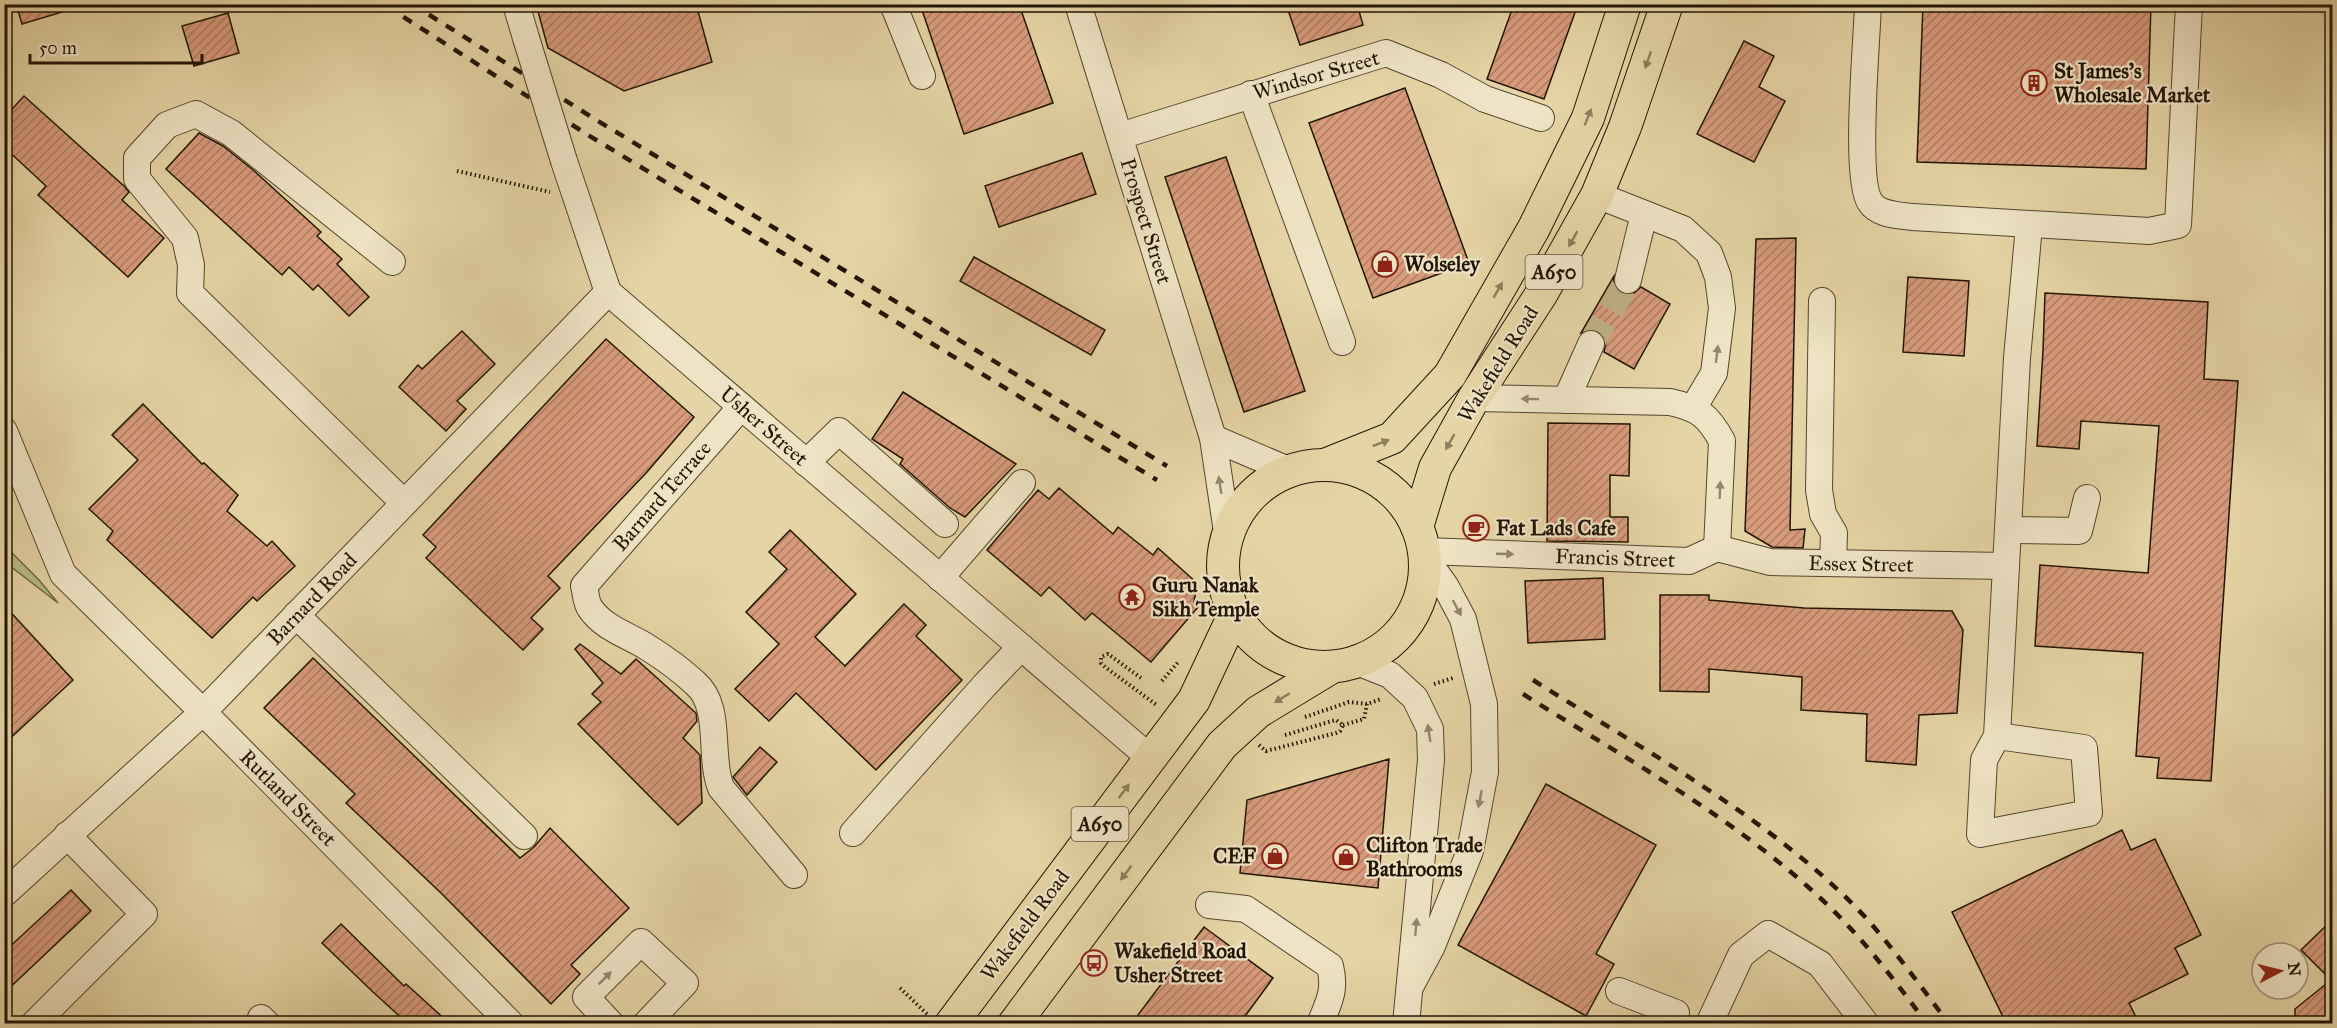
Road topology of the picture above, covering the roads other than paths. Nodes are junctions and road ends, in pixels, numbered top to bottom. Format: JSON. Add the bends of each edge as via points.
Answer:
{"nodes":[{"id":1,"x":516,"y":4,"type":"edge"},
{"id":2,"x":893,"y":4,"type":"edge"},
{"id":3,"x":1078,"y":4,"type":"edge"},
{"id":4,"x":1625,"y":4,"type":"edge"},
{"id":5,"x":1667,"y":4,"type":"edge"},
{"id":6,"x":1868,"y":4,"type":"edge"},
{"id":7,"x":2189,"y":4,"type":"edge"},
{"id":8,"x":922,"y":76,"type":"dead end"},
{"id":9,"x":1251,"y":94,"type":"junction"},
{"id":10,"x":1541,"y":118,"type":"dead end"},
{"id":11,"x":1120,"y":136,"type":"junction"},
{"id":12,"x":1598,"y":195,"type":"junction"},
{"id":13,"x":1644,"y":214,"type":"junction"},
{"id":14,"x":2029,"y":226,"type":"junction"},
{"id":15,"x":392,"y":262,"type":"dead end"},
{"id":16,"x":1628,"y":280,"type":"tunnel mouth"},
{"id":17,"x":608,"y":292,"type":"junction"},
{"id":18,"x":1822,"y":301,"type":"dead end"},
{"id":19,"x":1342,"y":342,"type":"dead end"},
{"id":20,"x":1591,"y":344,"type":"tunnel mouth"},
{"id":21,"x":1474,"y":398,"type":"junction"},
{"id":22,"x":1566,"y":400,"type":"junction"},
{"id":23,"x":741,"y":407,"type":"junction"},
{"id":24,"x":1694,"y":407,"type":"junction"},
{"id":25,"x":4,"y":430,"type":"edge"},
{"id":26,"x":1212,"y":438,"type":"junction"},
{"id":27,"x":806,"y":463,"type":"junction"},
{"id":28,"x":1327,"y":464,"type":"junction"},
{"id":29,"x":1288,"y":470,"type":"junction"},
{"id":30,"x":1022,"y":483,"type":"dead end"},
{"id":31,"x":2087,"y":498,"type":"dead end"},
{"id":32,"x":404,"y":503,"type":"junction"},
{"id":33,"x":945,"y":524,"type":"dead end"},
{"id":34,"x":2008,"y":530,"type":"junction"},
{"id":35,"x":1227,"y":532,"type":"junction"},
{"id":36,"x":1423,"y":546,"type":"junction"},
{"id":37,"x":1718,"y":548,"type":"junction"},
{"id":38,"x":1833,"y":563,"type":"junction"},
{"id":39,"x":2006,"y":566,"type":"junction"},
{"id":40,"x":940,"y":578,"type":"junction"},
{"id":41,"x":296,"y":615,"type":"junction"},
{"id":42,"x":1234,"y":615,"type":"junction"},
{"id":43,"x":1021,"y":647,"type":"junction"},
{"id":44,"x":1345,"y":664,"type":"junction"},
{"id":45,"x":203,"y":712,"type":"junction"},
{"id":46,"x":1997,"y":736,"type":"junction"},
{"id":47,"x":1149,"y":757,"type":"junction"},
{"id":48,"x":853,"y":832,"type":"dead end"},
{"id":49,"x":67,"y":835,"type":"junction"},
{"id":50,"x":524,"y":836,"type":"dead end"},
{"id":51,"x":794,"y":875,"type":"dead end"},
{"id":52,"x":4,"y":894,"type":"edge"},
{"id":53,"x":1209,"y":905,"type":"dead end"},
{"id":54,"x":1411,"y":986,"type":"junction"},
{"id":55,"x":1619,"y":991,"type":"dead end"},
{"id":56,"x":1677,"y":1012,"type":"edge"},
{"id":57,"x":940,"y":1020,"type":"edge"},
{"id":58,"x":607,"y":1022,"type":"edge"},
{"id":59,"x":34,"y":1023,"type":"edge"},
{"id":60,"x":511,"y":1023,"type":"edge"},
{"id":61,"x":646,"y":1023,"type":"edge"},
{"id":62,"x":1014,"y":1023,"type":"edge"},
{"id":63,"x":1320,"y":1023,"type":"edge"},
{"id":64,"x":1406,"y":1023,"type":"edge"},
{"id":65,"x":1709,"y":1023,"type":"edge"},
{"id":66,"x":1866,"y":1023,"type":"edge"}],
"edges":[{"from":1,"to":17,"type":"street","bridge":true},
{"from":2,"to":8,"type":"street"},
{"from":3,"to":11,"type":"street","name":"Prospect Street"},
{"from":28,"to":4,"type":"main road","name":"Wakefield Road","number":"A650","one_way":true,"via":[[1392,438],[1450,375],[1534,228],[1588,118]]},
{"from":5,"to":12,"type":"main road","name":"Wakefield Road","number":"A650","one_way":true,"via":[[1626,127]]},
{"from":6,"to":14,"type":"street","via":[[1862,157],[1863,188],[1870,204],[1903,216]]},
{"from":7,"to":14,"type":"street","via":[[2178,225],[2150,231]]},
{"from":9,"to":10,"type":"street","name":"Windsor Street","via":[[1386,53],[1441,75],[1485,99]]},
{"from":9,"to":11,"type":"street","name":"Windsor Street"},
{"from":9,"to":19,"type":"street"},
{"from":11,"to":26,"type":"street","name":"Prospect Street"},
{"from":12,"to":13,"type":"street"},
{"from":12,"to":21,"type":"main road","name":"Wakefield Road","number":"A650","one_way":true,"via":[[1542,293]]},
{"from":13,"to":16,"type":"street"},
{"from":24,"to":13,"type":"street","one_way":true,"via":[[1714,373],[1722,308],[1718,277],[1709,253],[1683,229]]},
{"from":14,"to":34,"type":"street"},
{"from":15,"to":32,"type":"street","via":[[231,133],[196,114],[167,125],[137,158],[137,179],[185,237],[191,265],[190,292]]},
{"from":17,"to":23,"type":"street","name":"Usher Street"},
{"from":17,"to":32,"type":"street","name":"Barnard Road"},
{"from":18,"to":38,"type":"street","via":[[1819,490],[1823,514],[1834,533]]},
{"from":20,"to":22,"type":"street"},
{"from":22,"to":21,"type":"street","one_way":true},
{"from":21,"to":36,"type":"main road","name":"Wakefield Road","number":"A650","one_way":true,"via":[[1435,468]]},
{"from":22,"to":24,"type":"street","via":[[1670,402]]},
{"from":23,"to":27,"type":"street","name":"Usher Street"},
{"from":23,"to":51,"type":"street","name":"Barnard Terrace","via":[[584,586],[588,607],[600,619],[645,646],[708,696],[721,788]]},
{"from":37,"to":24,"type":"street","one_way":true,"via":[[1722,441],[1714,426]]},
{"from":25,"to":45,"type":"street","name":"Rutland Street","via":[[63,574]]},
{"from":26,"to":29,"type":"street"},
{"from":35,"to":26,"type":"street","name":"Prospect Street","one_way":true},
{"from":27,"to":33,"type":"street","via":[[838,431]]},
{"from":27,"to":40,"type":"street","name":"Usher Street"},
{"from":28,"to":29,"type":"main road","number":"A650"},
{"from":28,"to":36,"type":"main road","number":"A650","via":[[1352,468],[1390,489]]},
{"from":29,"to":35,"type":"main road","number":"A650","via":[[1251,494]]},
{"from":30,"to":40,"type":"street"},
{"from":31,"to":34,"type":"street","via":[[2079,531]]},
{"from":32,"to":41,"type":"street","name":"Barnard Road"},
{"from":34,"to":39,"type":"street"},
{"from":35,"to":42,"type":"main road","number":"A650","via":[[1222,578]]},
{"from":36,"to":37,"type":"street","name":"Francis Street","one_way":true,"via":[[1689,561]]},
{"from":36,"to":44,"type":"main road","number":"A650","via":[[1424,582],[1414,612],[1389,644]]},
{"from":36,"to":54,"type":"street","one_way":true,"via":[[1463,619],[1484,704],[1485,772],[1470,851],[1432,946]]},
{"from":37,"to":38,"type":"street","name":"Essex Street","via":[[1770,562]]},
{"from":38,"to":39,"type":"street","name":"Essex Street"},
{"from":39,"to":46,"type":"street"},
{"from":40,"to":43,"type":"street","name":"Usher Street"},
{"from":41,"to":45,"type":"street","name":"Barnard Road"},
{"from":41,"to":50,"type":"street"},
{"from":42,"to":44,"type":"main road","number":"A650","via":[[1253,639],[1290,662]]},
{"from":42,"to":47,"type":"main road","name":"Wakefield Road","number":"A650","via":[[1194,700]]},
{"from":43,"to":47,"type":"street","name":"Usher Street"},
{"from":43,"to":48,"type":"street"},
{"from":54,"to":44,"type":"street","one_way":true,"via":[[1431,760],[1430,729],[1415,698],[1390,675]]},
{"from":44,"to":62,"type":"main road","number":"A650","one_way":true,"via":[[1258,712],[1254,738],[1222,745]]},
{"from":45,"to":49,"type":"street","name":"Barnard Road"},
{"from":45,"to":60,"type":"street","name":"Rutland Street"},
{"from":46,"to":46,"type":"street","via":[[1984,760],[1980,834],[2089,813],[2084,748]]},
{"from":57,"to":47,"type":"main road","name":"Wakefield Road","number":"A650","one_way":true},
{"from":49,"to":52,"type":"street","name":"Barnard Road"},
{"from":49,"to":59,"type":"street","via":[[144,914]]},
{"from":53,"to":63,"type":"street","via":[[1246,909],[1330,966],[1334,982]]},
{"from":54,"to":64,"type":"street"},
{"from":55,"to":56,"type":"street"},
{"from":58,"to":61,"type":"street","one_way":true,"via":[[586,998],[641,942],[685,983]]},
{"from":65,"to":66,"type":"street","via":[[1741,955],[1768,934],[1820,964]]}]}
